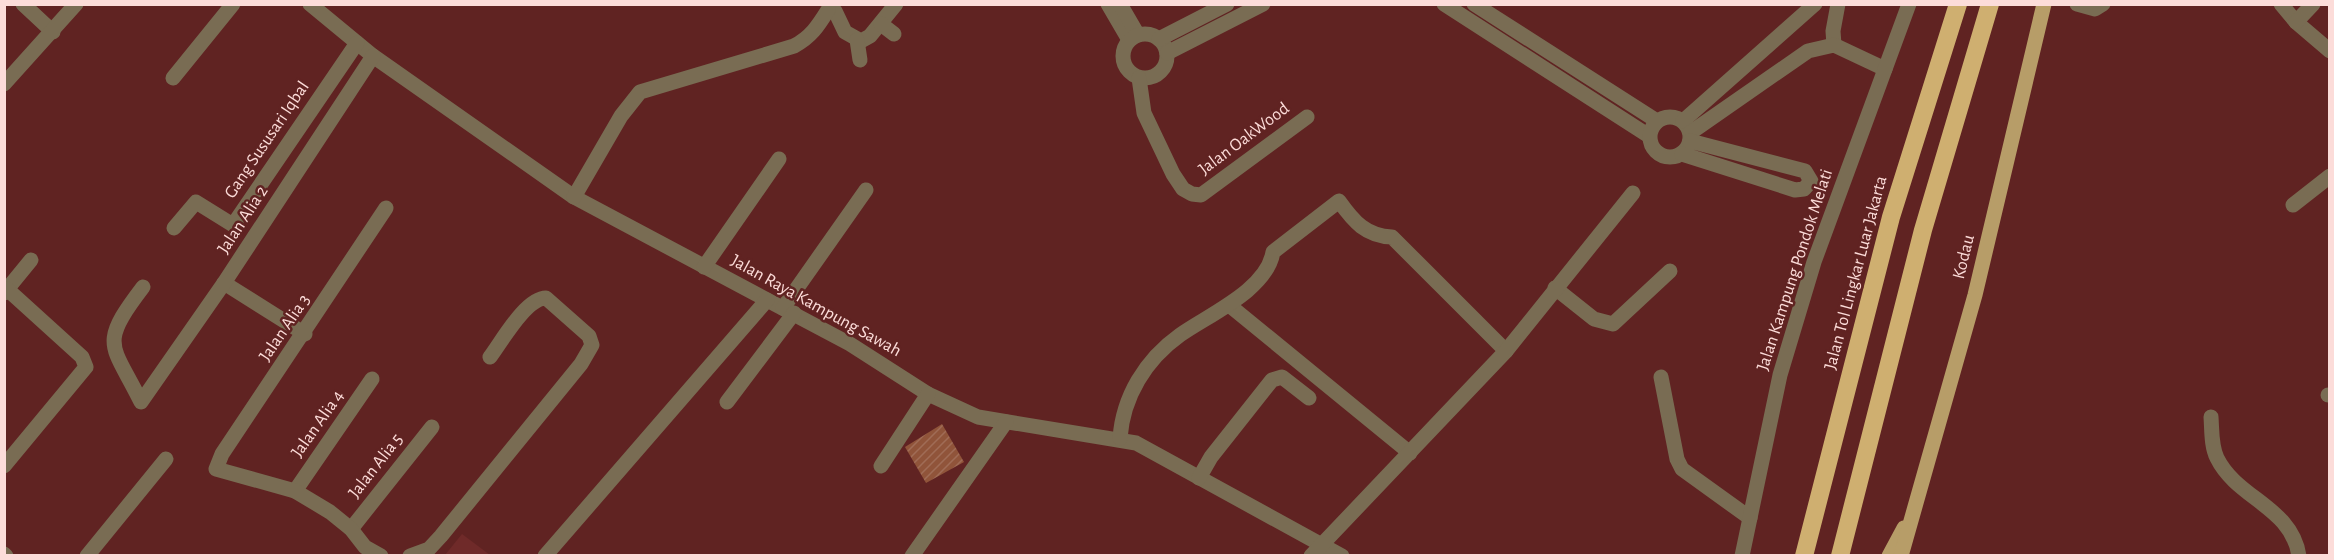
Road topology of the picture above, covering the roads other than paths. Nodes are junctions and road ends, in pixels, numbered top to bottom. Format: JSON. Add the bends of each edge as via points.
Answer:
{"nodes":[{"id":1,"x":23,"y":4,"type":"edge"},
{"id":2,"x":76,"y":4,"type":"edge"},
{"id":3,"x":232,"y":4,"type":"edge"},
{"id":4,"x":310,"y":4,"type":"edge"},
{"id":5,"x":896,"y":4,"type":"edge"},
{"id":6,"x":1108,"y":4,"type":"edge"},
{"id":7,"x":1120,"y":4,"type":"edge"},
{"id":8,"x":1227,"y":4,"type":"edge"},
{"id":9,"x":1263,"y":4,"type":"edge"},
{"id":10,"x":1444,"y":4,"type":"edge"},
{"id":11,"x":1474,"y":4,"type":"edge"},
{"id":12,"x":1815,"y":4,"type":"edge"},
{"id":13,"x":1838,"y":4,"type":"edge"},
{"id":14,"x":1909,"y":4,"type":"edge"},
{"id":15,"x":1958,"y":4,"type":"edge"},
{"id":16,"x":1990,"y":4,"type":"edge"},
{"id":17,"x":2044,"y":4,"type":"edge"},
{"id":18,"x":2077,"y":4,"type":"edge"},
{"id":19,"x":2103,"y":4,"type":"edge"},
{"id":20,"x":2281,"y":4,"type":"edge"},
{"id":21,"x":2313,"y":4,"type":"edge"},
{"id":22,"x":833,"y":8,"type":"edge"},
{"id":23,"x":2296,"y":22,"type":"junction"},
{"id":24,"x":880,"y":24,"type":"junction"},
{"id":25,"x":53,"y":32,"type":"junction"},
{"id":26,"x":894,"y":34,"type":"dead end"},
{"id":27,"x":1134,"y":37,"type":"junction"},
{"id":28,"x":1159,"y":39,"type":"junction"},
{"id":29,"x":1777,"y":39,"type":"junction"},
{"id":30,"x":857,"y":40,"type":"junction"},
{"id":31,"x":357,"y":43,"type":"junction"},
{"id":32,"x":1834,"y":45,"type":"junction"},
{"id":33,"x":2330,"y":51,"type":"edge"},
{"id":34,"x":1167,"y":53,"type":"junction"},
{"id":35,"x":373,"y":56,"type":"junction"},
{"id":36,"x":860,"y":60,"type":"dead end"},
{"id":37,"x":1792,"y":61,"type":"junction"},
{"id":38,"x":1885,"y":69,"type":"junction"},
{"id":39,"x":173,"y":78,"type":"dead end"},
{"id":40,"x":1139,"y":78,"type":"junction"},
{"id":41,"x":4,"y":84,"type":"edge"},
{"id":42,"x":1603,"y":88,"type":"junction"},
{"id":43,"x":1594,"y":102,"type":"junction"},
{"id":44,"x":1307,"y":117,"type":"dead end"},
{"id":45,"x":1657,"y":121,"type":"junction"},
{"id":46,"x":1649,"y":136,"type":"junction"},
{"id":47,"x":1687,"y":137,"type":"junction"},
{"id":48,"x":779,"y":159,"type":"dead end"},
{"id":49,"x":2330,"y":176,"type":"edge"},
{"id":50,"x":866,"y":190,"type":"dead end"},
{"id":51,"x":1633,"y":194,"type":"dead end"},
{"id":52,"x":574,"y":196,"type":"junction"},
{"id":53,"x":2293,"y":205,"type":"dead end"},
{"id":54,"x":386,"y":208,"type":"dead end"},
{"id":55,"x":174,"y":228,"type":"dead end"},
{"id":56,"x":30,"y":260,"type":"dead end"},
{"id":57,"x":704,"y":267,"type":"junction"},
{"id":58,"x":1670,"y":271,"type":"dead end"},
{"id":59,"x":224,"y":283,"type":"junction"},
{"id":60,"x":142,"y":287,"type":"dead end"},
{"id":61,"x":1555,"y":288,"type":"junction"},
{"id":62,"x":6,"y":291,"type":"edge"},
{"id":63,"x":767,"y":300,"type":"junction"},
{"id":64,"x":1229,"y":305,"type":"junction"},
{"id":65,"x":789,"y":311,"type":"junction"},
{"id":66,"x":305,"y":334,"type":"junction"},
{"id":67,"x":1506,"y":351,"type":"junction"},
{"id":68,"x":490,"y":357,"type":"dead end"},
{"id":69,"x":1661,"y":377,"type":"dead end"},
{"id":70,"x":372,"y":379,"type":"dead end"},
{"id":71,"x":928,"y":394,"type":"junction"},
{"id":72,"x":1309,"y":398,"type":"dead end"},
{"id":73,"x":727,"y":402,"type":"dead end"},
{"id":74,"x":2211,"y":417,"type":"dead end"},
{"id":75,"x":1006,"y":422,"type":"junction"},
{"id":76,"x":432,"y":427,"type":"dead end"},
{"id":77,"x":1119,"y":438,"type":"junction"},
{"id":78,"x":1410,"y":453,"type":"junction"},
{"id":79,"x":166,"y":459,"type":"dead end"},
{"id":80,"x":4,"y":466,"type":"edge"},
{"id":81,"x":881,"y":466,"type":"dead end"},
{"id":82,"x":1199,"y":478,"type":"junction"},
{"id":83,"x":295,"y":491,"type":"junction"},
{"id":84,"x":1913,"y":515,"type":"junction"},
{"id":85,"x":1750,"y":518,"type":"junction"},
{"id":86,"x":351,"y":529,"type":"junction"},
{"id":87,"x":1316,"y":552,"type":"edge"},
{"id":88,"x":87,"y":555,"type":"edge"},
{"id":89,"x":381,"y":555,"type":"edge"},
{"id":90,"x":410,"y":555,"type":"edge"},
{"id":91,"x":544,"y":555,"type":"edge"},
{"id":92,"x":912,"y":555,"type":"edge"},
{"id":93,"x":1342,"y":555,"type":"edge"},
{"id":94,"x":1742,"y":555,"type":"edge"},
{"id":95,"x":1804,"y":555,"type":"edge"},
{"id":96,"x":1840,"y":555,"type":"edge"},
{"id":97,"x":1889,"y":555,"type":"edge"},
{"id":98,"x":1901,"y":555,"type":"edge"},
{"id":99,"x":2300,"y":555,"type":"edge"}],
"edges":[{"from":1,"to":25,"type":"street"},
{"from":2,"to":25,"type":"street"},
{"from":3,"to":39,"type":"street"},
{"from":4,"to":31,"type":"street","name":"Jalan Raya Kampung Sawah"},
{"from":5,"to":24,"type":"street"},
{"from":6,"to":27,"type":"street"},
{"from":7,"to":27,"type":"street"},
{"from":8,"to":28,"type":"street"},
{"from":9,"to":34,"type":"street"},
{"from":10,"to":43,"type":"street"},
{"from":11,"to":42,"type":"street"},
{"from":12,"to":29,"type":"street"},
{"from":13,"to":32,"type":"street"},
{"from":14,"to":38,"type":"street","name":"Jalan Kampung Pondok Melati"},
{"from":15,"to":95,"type":"highway","name":"Jalan Tol Lingkar Luar Jakarta","via":[[1891,217]]},
{"from":16,"to":96,"type":"highway","via":[[1923,230]]},
{"from":17,"to":84,"type":"main road","name":"Kodau","via":[[1975,295]]},
{"from":18,"to":19,"type":"street","via":[[2095,9]]},
{"from":20,"to":23,"type":"street"},
{"from":21,"to":23,"type":"street"},
{"from":22,"to":30,"type":"street","via":[[845,32]]},
{"from":22,"to":52,"type":"street","via":[[806,40],[794,46],[640,92],[621,116]]},
{"from":23,"to":33,"type":"street"},
{"from":24,"to":26,"type":"street"},
{"from":24,"to":30,"type":"street","via":[[865,40]]},
{"from":25,"to":41,"type":"street"},
{"from":27,"to":28,"type":"street","via":[[1149,34]]},
{"from":27,"to":40,"type":"street","via":[[1122,55],[1126,70]]},
{"from":28,"to":34,"type":"street"},
{"from":29,"to":37,"type":"street"},
{"from":29,"to":47,"type":"street"},
{"from":30,"to":36,"type":"street"},
{"from":31,"to":35,"type":"street","name":"Jalan Raya Kampung Sawah"},
{"from":31,"to":55,"type":"street","name":"Gang Sususari Iqbal","via":[[233,225],[196,202]]},
{"from":32,"to":37,"type":"street","via":[[1808,51]]},
{"from":32,"to":38,"type":"street"},
{"from":34,"to":40,"type":"street","via":[[1164,67],[1154,77]]},
{"from":35,"to":52,"type":"street","name":"Jalan Raya Kampung Sawah"},
{"from":35,"to":59,"type":"street","name":"Jalan Alia 2"},
{"from":37,"to":47,"type":"street"},
{"from":38,"to":85,"type":"street","name":"Jalan Kampung Pondok Melati","via":[[1815,262],[1780,375]]},
{"from":40,"to":44,"type":"street","name":"Jalan OakWood","via":[[1143,113],[1173,174],[1192,194],[1201,195]]},
{"from":42,"to":43,"type":"street"},
{"from":42,"to":45,"type":"street"},
{"from":43,"to":46,"type":"street"},
{"from":45,"to":46,"type":"street"},
{"from":45,"to":47,"type":"street","via":[[1670,116]]},
{"from":46,"to":47,"type":"street","via":[[1652,148],[1660,156],[1671,158]]},
{"from":47,"to":47,"type":"street","via":[[1805,171],[1811,181],[1803,189],[1795,190]]},
{"from":48,"to":57,"type":"street"},
{"from":49,"to":53,"type":"street"},
{"from":50,"to":65,"type":"street"},
{"from":51,"to":61,"type":"street"},
{"from":52,"to":57,"type":"street","name":"Jalan Raya Kampung Sawah"},
{"from":54,"to":66,"type":"street","name":"Jalan Alia 3"},
{"from":56,"to":62,"type":"street"},
{"from":57,"to":63,"type":"street","name":"Jalan Raya Kampung Sawah"},
{"from":58,"to":61,"type":"street","via":[[1613,324],[1594,320]]},
{"from":59,"to":60,"type":"street","name":"Jalan Alia 2","via":[[141,402],[112,340]]},
{"from":59,"to":66,"type":"street"},
{"from":61,"to":67,"type":"street"},
{"from":62,"to":80,"type":"street","via":[[82,357],[86,367]]},
{"from":63,"to":65,"type":"street","name":"Jalan Raya Kampung Sawah"},
{"from":63,"to":91,"type":"street"},
{"from":64,"to":67,"type":"street","via":[[1271,263],[1273,252],[1339,201],[1363,230],[1392,237]]},
{"from":64,"to":77,"type":"street","via":[[1172,342],[1139,378],[1122,414]]},
{"from":64,"to":78,"type":"street"},
{"from":65,"to":71,"type":"street","name":"Jalan Raya Kampung Sawah"},
{"from":65,"to":73,"type":"street"},
{"from":66,"to":83,"type":"street","name":"Jalan Alia 3","via":[[222,454],[216,469]]},
{"from":67,"to":78,"type":"street"},
{"from":68,"to":90,"type":"street","via":[[527,306],[541,298],[546,298],[590,336],[592,345],[581,364],[441,536],[429,549]]},
{"from":69,"to":85,"type":"street","via":[[1682,469]]},
{"from":70,"to":83,"type":"street","name":"Jalan Alia 4"},
{"from":71,"to":75,"type":"street","name":"Jalan Raya Kampung Sawah","via":[[978,417]]},
{"from":71,"to":81,"type":"street"},
{"from":72,"to":82,"type":"street","via":[[1282,377],[1272,380]]},
{"from":74,"to":99,"type":"street","via":[[2213,448],[2226,473],[2288,526]]},
{"from":75,"to":77,"type":"street","name":"Jalan Raya Kampung Sawah"},
{"from":75,"to":92,"type":"street"},
{"from":76,"to":86,"type":"street","name":"Jalan Alia 5"},
{"from":77,"to":82,"type":"street","name":"Jalan Raya Kampung Sawah","via":[[1137,443]]},
{"from":78,"to":87,"type":"street","via":[[1340,522]]},
{"from":79,"to":88,"type":"street"},
{"from":82,"to":87,"type":"street","name":"Jalan Raya Kampung Sawah"},
{"from":83,"to":86,"type":"street"},
{"from":84,"to":97,"type":"main road","name":"Kodau"},
{"from":84,"to":98,"type":"main road","name":"Kodau"},
{"from":85,"to":94,"type":"street","name":"Jalan Kampung Pondok Melati"},
{"from":86,"to":89,"type":"street","via":[[365,547]]},
{"from":87,"to":93,"type":"street","name":"Jalan Raya Kampung Sawah"}]}
